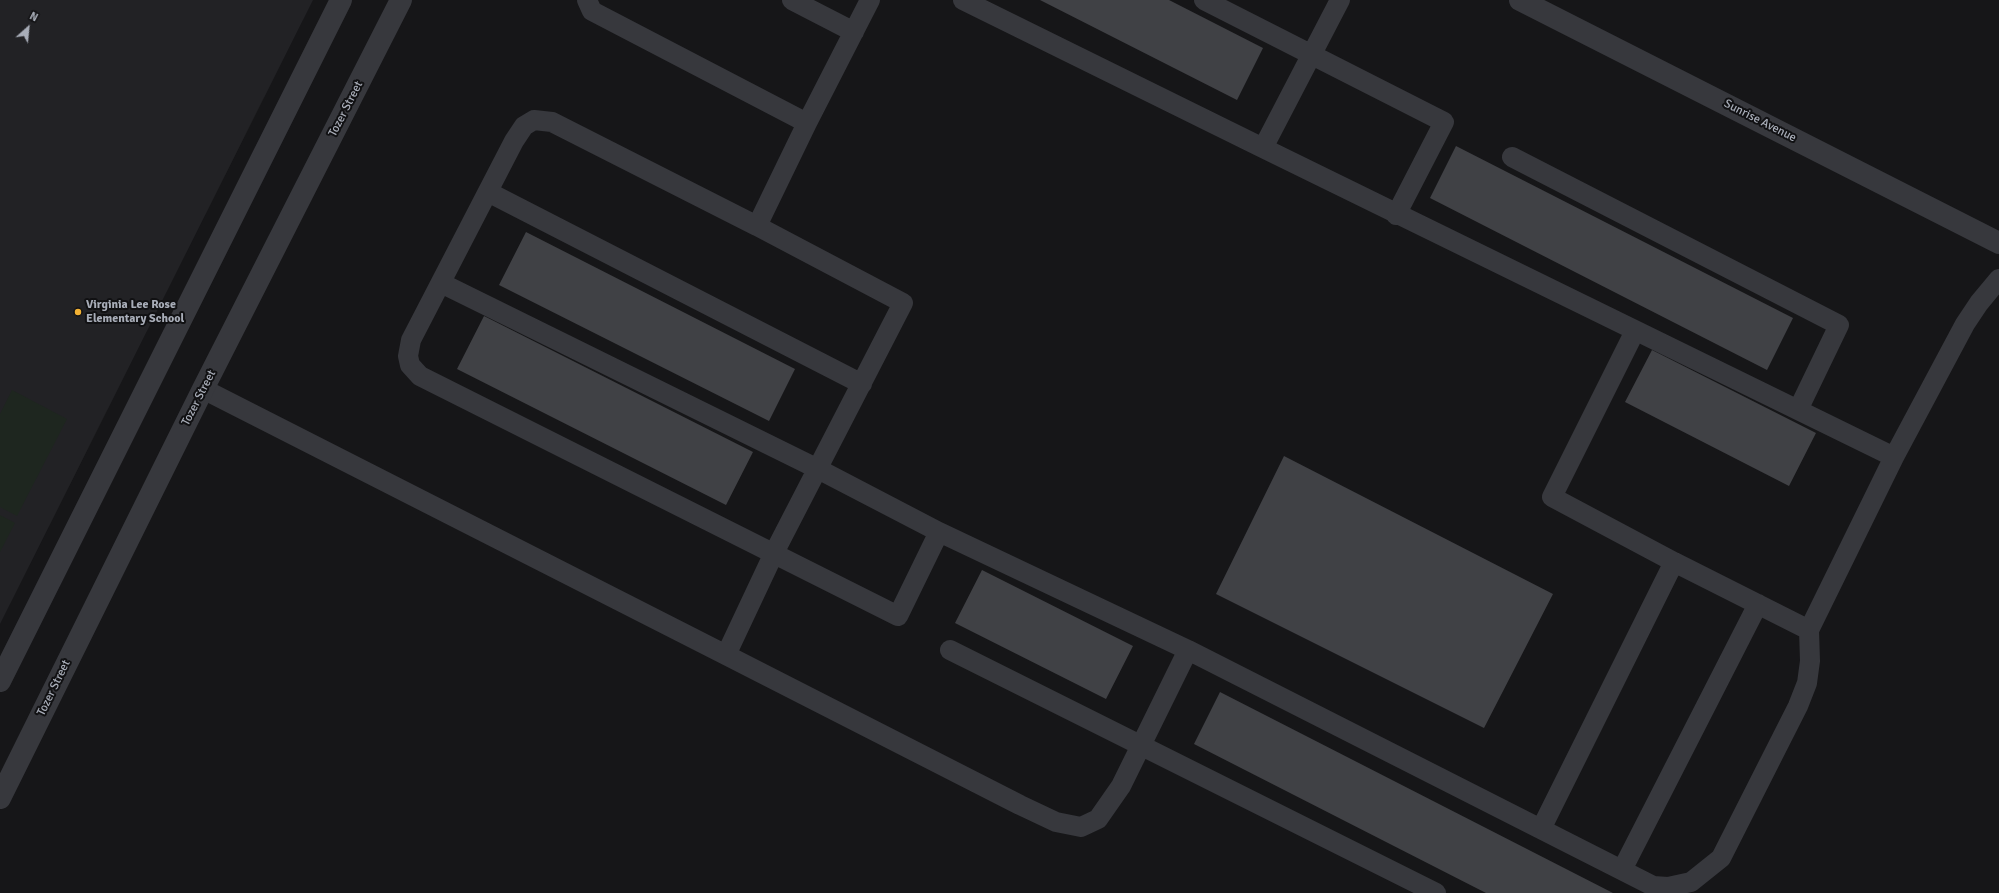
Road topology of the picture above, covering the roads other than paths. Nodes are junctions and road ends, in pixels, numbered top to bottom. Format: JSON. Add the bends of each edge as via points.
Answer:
{"nodes":[{"id":1,"x":341,"y":0,"type":"edge"},
{"id":2,"x":401,"y":0,"type":"edge"},
{"id":3,"x":587,"y":0,"type":"edge"},
{"id":4,"x":792,"y":0,"type":"edge"},
{"id":5,"x":870,"y":0,"type":"edge"},
{"id":6,"x":963,"y":0,"type":"edge"},
{"id":7,"x":1204,"y":0,"type":"edge"},
{"id":8,"x":1340,"y":0,"type":"edge"},
{"id":9,"x":1520,"y":0,"type":"edge"},
{"id":10,"x":854,"y":32,"type":"junction"},
{"id":11,"x":1311,"y":54,"type":"junction"},
{"id":12,"x":807,"y":122,"type":"junction"},
{"id":13,"x":1263,"y":148,"type":"junction"},
{"id":14,"x":1512,"y":158,"type":"dead end"},
{"id":15,"x":488,"y":192,"type":"junction"},
{"id":16,"x":1396,"y":215,"type":"junction"},
{"id":17,"x":756,"y":226,"type":"junction"},
{"id":18,"x":1999,"y":243,"type":"edge"},
{"id":19,"x":1999,"y":280,"type":"edge"},
{"id":20,"x":441,"y":283,"type":"junction"},
{"id":21,"x":1635,"y":331,"type":"junction"},
{"id":22,"x":862,"y":384,"type":"junction"},
{"id":23,"x":203,"y":389,"type":"junction"},
{"id":24,"x":1798,"y":410,"type":"junction"},
{"id":25,"x":1894,"y":457,"type":"junction"},
{"id":26,"x":818,"y":469,"type":"junction"},
{"id":27,"x":939,"y":532,"type":"junction"},
{"id":28,"x":774,"y":553,"type":"junction"},
{"id":29,"x":1674,"y":562,"type":"junction"},
{"id":30,"x":1758,"y":604,"type":"junction"},
{"id":31,"x":1809,"y":630,"type":"junction"},
{"id":32,"x":950,"y":650,"type":"dead end"},
{"id":33,"x":1188,"y":650,"type":"junction"},
{"id":34,"x":726,"y":655,"type":"junction"},
{"id":35,"x":0,"y":681,"type":"edge"},
{"id":36,"x":1141,"y":746,"type":"junction"},
{"id":37,"x":0,"y":798,"type":"edge"},
{"id":38,"x":1541,"y":829,"type":"junction"},
{"id":39,"x":1622,"y":870,"type":"junction"},
{"id":40,"x":1688,"y":887,"type":"edge"},
{"id":41,"x":1436,"y":893,"type":"edge"}],
"edges":[{"from":1,"to":35,"type":"street"},
{"from":2,"to":23,"type":"street","name":"Tozer Street"},
{"from":3,"to":12,"type":"lane","via":[[592,11]]},
{"from":4,"to":10,"type":"lane"},
{"from":5,"to":10,"type":"lane"},
{"from":6,"to":13,"type":"lane"},
{"from":7,"to":11,"type":"lane"},
{"from":8,"to":11,"type":"lane"},
{"from":9,"to":18,"type":"street","name":"Sunrise Avenue"},
{"from":10,"to":12,"type":"lane"},
{"from":11,"to":13,"type":"lane"},
{"from":11,"to":16,"type":"lane","via":[[1444,122]]},
{"from":12,"to":17,"type":"lane"},
{"from":13,"to":16,"type":"lane"},
{"from":14,"to":24,"type":"lane","via":[[1839,325]]},
{"from":15,"to":17,"type":"lane","via":[[524,126],[534,120],[552,122]]},
{"from":15,"to":20,"type":"lane"},
{"from":15,"to":22,"type":"lane"},
{"from":16,"to":21,"type":"lane"},
{"from":17,"to":22,"type":"lane","via":[[903,303]]},
{"from":19,"to":25,"type":"lane","via":[[1965,324]]},
{"from":20,"to":26,"type":"lane"},
{"from":20,"to":28,"type":"lane","via":[[411,340],[408,356],[410,365],[420,376]]},
{"from":21,"to":24,"type":"lane"},
{"from":21,"to":29,"type":"lane","via":[[1552,497]]},
{"from":22,"to":26,"type":"lane"},
{"from":23,"to":34,"type":"lane"},
{"from":23,"to":37,"type":"street","name":"Tozer Street"},
{"from":24,"to":25,"type":"lane"},
{"from":25,"to":31,"type":"lane"},
{"from":26,"to":27,"type":"lane"},
{"from":26,"to":28,"type":"lane"},
{"from":27,"to":28,"type":"lane","via":[[898,616]]},
{"from":27,"to":33,"type":"lane"},
{"from":28,"to":34,"type":"lane"},
{"from":29,"to":30,"type":"lane"},
{"from":29,"to":38,"type":"lane"},
{"from":30,"to":31,"type":"lane"},
{"from":30,"to":39,"type":"lane"},
{"from":31,"to":40,"type":"lane","via":[[1810,661],[1807,683],[1798,706],[1721,858]]},
{"from":32,"to":36,"type":"lane"},
{"from":33,"to":36,"type":"lane"},
{"from":33,"to":38,"type":"lane"},
{"from":34,"to":36,"type":"lane","via":[[1020,805],[1056,822],[1081,828],[1098,819],[1121,786]]},
{"from":36,"to":41,"type":"lane"},
{"from":38,"to":39,"type":"lane"},
{"from":39,"to":40,"type":"lane","via":[[1653,886]]}]}
